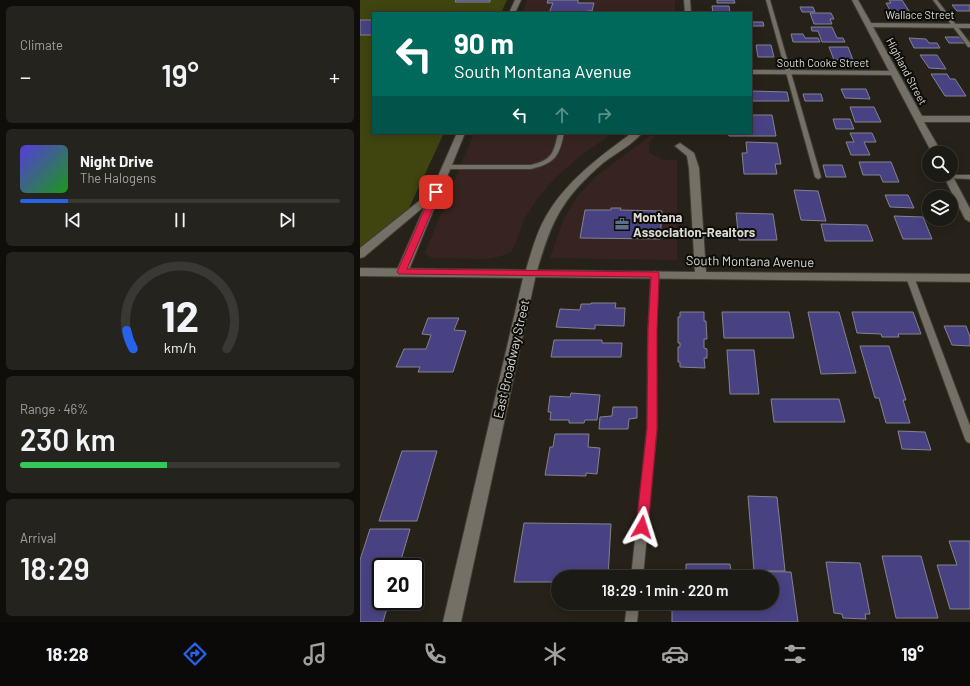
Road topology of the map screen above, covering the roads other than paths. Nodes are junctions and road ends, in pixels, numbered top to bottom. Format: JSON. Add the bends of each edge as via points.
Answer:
{"nodes":[{"id":1,"x":518,"y":0,"type":"edge"},
{"id":2,"x":687,"y":0,"type":"edge"},
{"id":3,"x":768,"y":0,"type":"edge"},
{"id":4,"x":855,"y":0,"type":"edge"},
{"id":5,"x":935,"y":0,"type":"edge"},
{"id":6,"x":512,"y":12,"type":"edge"},
{"id":7,"x":688,"y":12,"type":"edge"},
{"id":8,"x":870,"y":25,"type":"junction"},
{"id":9,"x":955,"y":26,"type":"junction"},
{"id":10,"x":970,"y":26,"type":"edge"},
{"id":11,"x":970,"y":46,"type":"edge"},
{"id":12,"x":752,"y":72,"type":"edge"},
{"id":13,"x":788,"y":72,"type":"junction"},
{"id":14,"x":895,"y":73,"type":"junction"},
{"id":15,"x":919,"y":119,"type":"junction"},
{"id":16,"x":970,"y":119,"type":"edge"},
{"id":17,"x":461,"y":134,"type":"edge"},
{"id":18,"x":561,"y":134,"type":"edge"},
{"id":19,"x":637,"y":134,"type":"edge"},
{"id":20,"x":680,"y":146,"type":"dead end"},
{"id":21,"x":933,"y":146,"type":"edge"},
{"id":22,"x":447,"y":166,"type":"junction"},
{"id":23,"x":958,"y":176,"type":"edge"},
{"id":24,"x":818,"y":177,"type":"dead end"},
{"id":25,"x":970,"y":177,"type":"edge"},
{"id":26,"x":951,"y":182,"type":"edge"},
{"id":27,"x":436,"y":192,"type":"junction"},
{"id":28,"x":970,"y":219,"type":"edge"},
{"id":29,"x":360,"y":254,"type":"edge"},
{"id":30,"x":360,"y":272,"type":"edge"},
{"id":31,"x":402,"y":272,"type":"junction"},
{"id":32,"x":530,"y":274,"type":"junction"},
{"id":33,"x":655,"y":274,"type":"junction"},
{"id":34,"x":701,"y":274,"type":"junction"},
{"id":35,"x":910,"y":277,"type":"junction"},
{"id":36,"x":970,"y":278,"type":"edge"},
{"id":37,"x":970,"y":439,"type":"edge"},
{"id":38,"x":638,"y":570,"type":"edge"},
{"id":39,"x":632,"y":610,"type":"edge"},
{"id":40,"x":452,"y":622,"type":"edge"},
{"id":41,"x":631,"y":622,"type":"edge"}],
"edges":[{"from":1,"to":6,"type":"street"},
{"from":2,"to":7,"type":"street"},
{"from":3,"to":13,"type":"lane"},
{"from":4,"to":8,"type":"street","name":"Highland Street"},
{"from":5,"to":9,"type":"lane"},
{"from":8,"to":9,"type":"street","name":"Wallace Street"},
{"from":8,"to":14,"type":"street","name":"Highland Street"},
{"from":9,"to":10,"type":"street","name":"Wallace Street"},
{"from":9,"to":11,"type":"lane"},
{"from":12,"to":13,"type":"street","name":"South Cooke Street"},
{"from":13,"to":14,"type":"street","name":"South Cooke Street"},
{"from":13,"to":24,"type":"lane"},
{"from":14,"to":15,"type":"street","name":"Highland Street"},
{"from":15,"to":16,"type":"street"},
{"from":15,"to":21,"type":"street","name":"Highland Street"},
{"from":17,"to":22,"type":"street"},
{"from":18,"to":22,"type":"lane","via":[[557,153],[543,164]]},
{"from":19,"to":32,"type":"street","name":"East Broadway Street","via":[[597,162],[562,201],[550,218]]},
{"from":20,"to":34,"type":"street","via":[[691,155],[694,168]]},
{"from":22,"to":27,"type":"street"},
{"from":23,"to":25,"type":"lane"},
{"from":26,"to":28,"type":"street"},
{"from":27,"to":29,"type":"street"},
{"from":27,"to":31,"type":"street"},
{"from":30,"to":31,"type":"street","name":"South Montana Avenue"},
{"from":31,"to":32,"type":"street","name":"South Montana Avenue"},
{"from":32,"to":33,"type":"street","name":"South Montana Avenue"},
{"from":32,"to":40,"type":"street","name":"East Broadway Street"},
{"from":33,"to":34,"type":"street","name":"South Montana Avenue"},
{"from":33,"to":38,"type":"lane","via":[[652,428]]},
{"from":34,"to":35,"type":"street","name":"South Montana Avenue"},
{"from":35,"to":36,"type":"street","name":"South Montana Avenue"},
{"from":35,"to":37,"type":"lane"},
{"from":39,"to":41,"type":"lane"}]}
